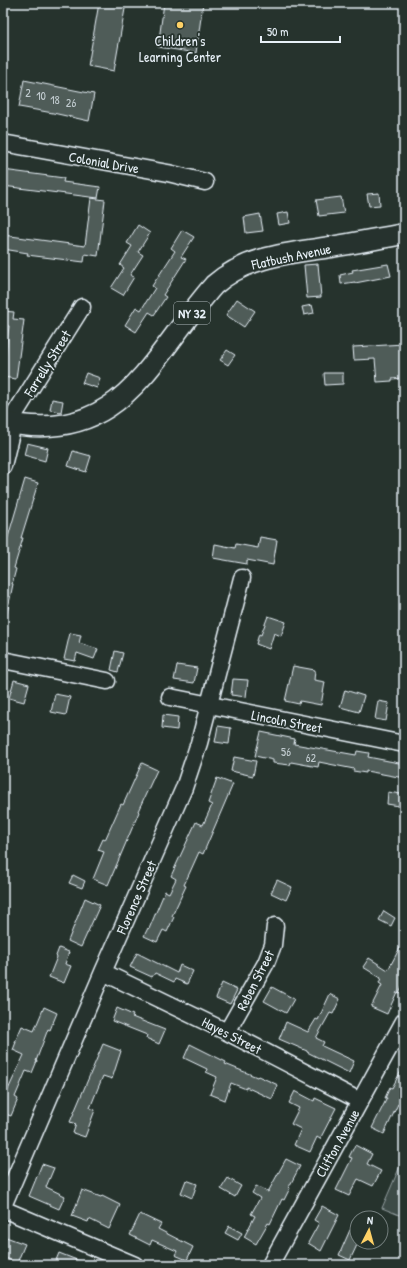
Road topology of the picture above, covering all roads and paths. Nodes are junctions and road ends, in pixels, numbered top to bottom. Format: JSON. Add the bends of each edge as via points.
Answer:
{"nodes":[{"id":1,"x":3,"y":143,"type":"edge"},
{"id":2,"x":205,"y":182,"type":"dead end"},
{"id":3,"x":404,"y":234,"type":"edge"},
{"id":4,"x":82,"y":307,"type":"dead end"},
{"id":5,"x":9,"y":423,"type":"edge"},
{"id":6,"x":3,"y":466,"type":"edge"},
{"id":7,"x":242,"y":578,"type":"dead end"},
{"id":8,"x":3,"y":660,"type":"edge"},
{"id":9,"x":107,"y":681,"type":"dead end"},
{"id":10,"x":170,"y":697,"type":"dead end"},
{"id":11,"x":208,"y":705,"type":"junction"},
{"id":12,"x":404,"y":744,"type":"edge"},
{"id":13,"x":274,"y":926,"type":"dead end"},
{"id":14,"x":103,"y":972,"type":"junction"},
{"id":15,"x":404,"y":1021,"type":"edge"},
{"id":16,"x":228,"y":1032,"type":"junction"},
{"id":17,"x":360,"y":1101,"type":"junction"},
{"id":18,"x":3,"y":1207,"type":"edge"},
{"id":19,"x":135,"y":1265,"type":"edge"},
{"id":20,"x":270,"y":1265,"type":"edge"}],
"edges":[{"from":1,"to":2,"type":"street","name":"Colonial Drive"},
{"from":3,"to":5,"type":"main road","name":"Flatbush Avenue","number":"NY 32","via":[[286,254],[238,268],[214,285],[139,381],[110,406],[79,422],[62,425],[45,427]]},
{"from":4,"to":5,"type":"street","name":"Farrelly Street"},
{"from":5,"to":6,"type":"street","name":"Farrelly Street"},
{"from":7,"to":11,"type":"street","name":"Florence Street"},
{"from":8,"to":9,"type":"street"},
{"from":10,"to":11,"type":"street","name":"Lincoln Street"},
{"from":11,"to":12,"type":"street","name":"Lincoln Street"},
{"from":11,"to":14,"type":"street","name":"Florence Street","via":[[184,788]]},
{"from":13,"to":16,"type":"street","name":"Reben Street","via":[[273,945],[266,963]]},
{"from":14,"to":16,"type":"street","name":"Hayes Street"},
{"from":14,"to":18,"type":"street","name":"Florence Street"},
{"from":15,"to":17,"type":"street","name":"Clifton Avenue"},
{"from":16,"to":17,"type":"street","name":"Hayes Street"},
{"from":17,"to":20,"type":"street","name":"Clifton Avenue"},
{"from":18,"to":19,"type":"street"}]}
